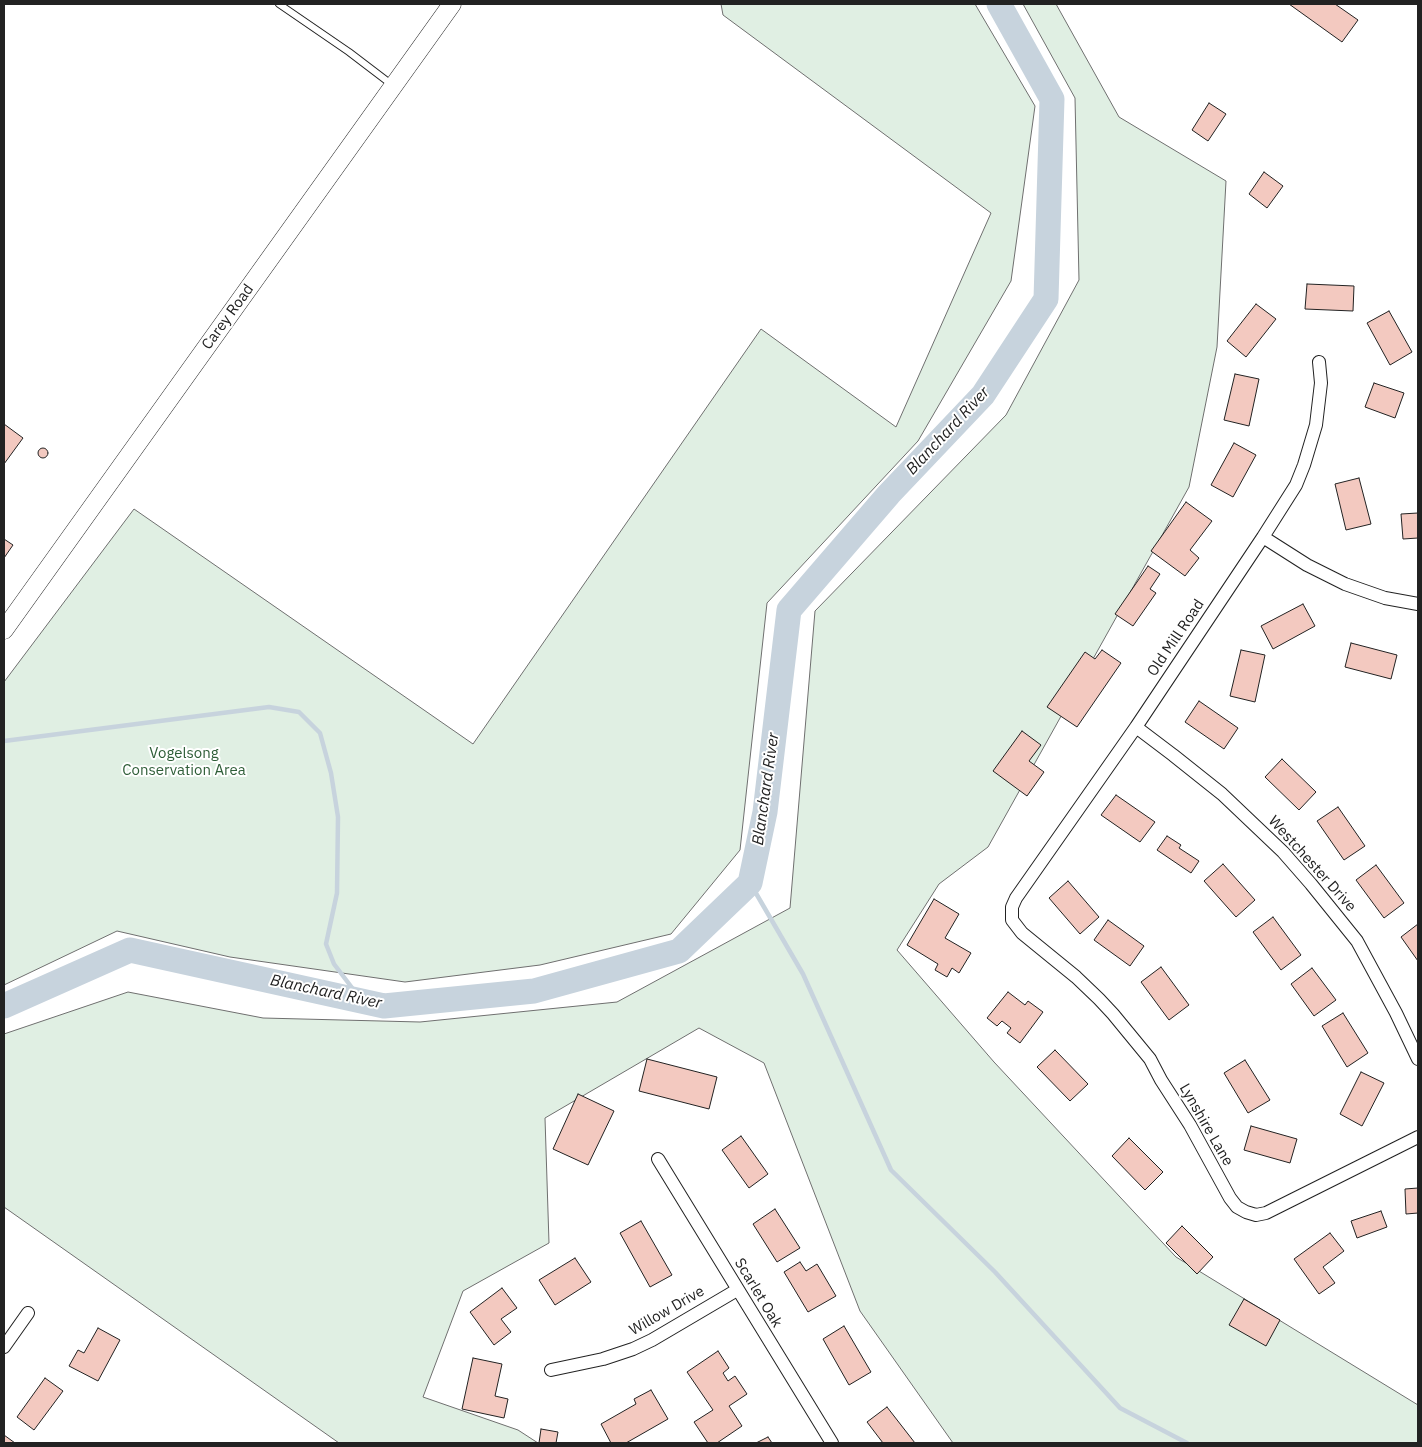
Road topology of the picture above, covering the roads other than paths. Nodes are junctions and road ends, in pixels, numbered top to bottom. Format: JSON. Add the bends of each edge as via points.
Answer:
{"nodes":[{"id":1,"x":279,"y":4,"type":"edge"},
{"id":2,"x":452,"y":4,"type":"edge"},
{"id":3,"x":394,"y":86,"type":"junction"},
{"id":4,"x":1319,"y":362,"type":"dead end"},
{"id":5,"x":1263,"y":537,"type":"junction"},
{"id":6,"x":1418,"y":604,"type":"edge"},
{"id":7,"x":4,"y":630,"type":"edge"},
{"id":8,"x":1136,"y":727,"type":"junction"},
{"id":9,"x":1012,"y":914,"type":"joint"},
{"id":10,"x":1418,"y":1059,"type":"edge"},
{"id":11,"x":1418,"y":1137,"type":"edge"},
{"id":12,"x":658,"y":1159,"type":"dead end"},
{"id":13,"x":737,"y":1290,"type":"junction"},
{"id":14,"x":28,"y":1313,"type":"dead end"},
{"id":15,"x":4,"y":1347,"type":"edge"},
{"id":16,"x":552,"y":1370,"type":"dead end"},
{"id":17,"x":832,"y":1443,"type":"edge"}],
"edges":[{"from":1,"to":3,"type":"lane"},
{"from":2,"to":3,"type":"main road","name":"Carey Road"},
{"from":3,"to":7,"type":"main road","name":"Carey Road"},
{"from":4,"to":5,"type":"street","name":"Old Mill Road","via":[[1319,404],[1311,445],[1296,484]]},
{"from":5,"to":6,"type":"street","via":[[1345,584],[1385,598]]},
{"from":5,"to":8,"type":"street","name":"Old Mill Road"},
{"from":8,"to":9,"type":"street","name":"Old Mill Road","via":[[1016,898]]},
{"from":8,"to":10,"type":"street","name":"Westchester Drive","via":[[1222,794],[1277,846],[1311,884],[1357,941]]},
{"from":9,"to":11,"type":"street","name":"Lynshire Lane","via":[[1016,926],[1099,999],[1150,1059],[1230,1198],[1246,1212],[1266,1213]]},
{"from":12,"to":13,"type":"street","name":"Scarlet Oak"},
{"from":13,"to":16,"type":"street","name":"Willow Drive","via":[[633,1349]]},
{"from":13,"to":17,"type":"street","name":"Scarlet Oak"},
{"from":14,"to":15,"type":"street"}]}
